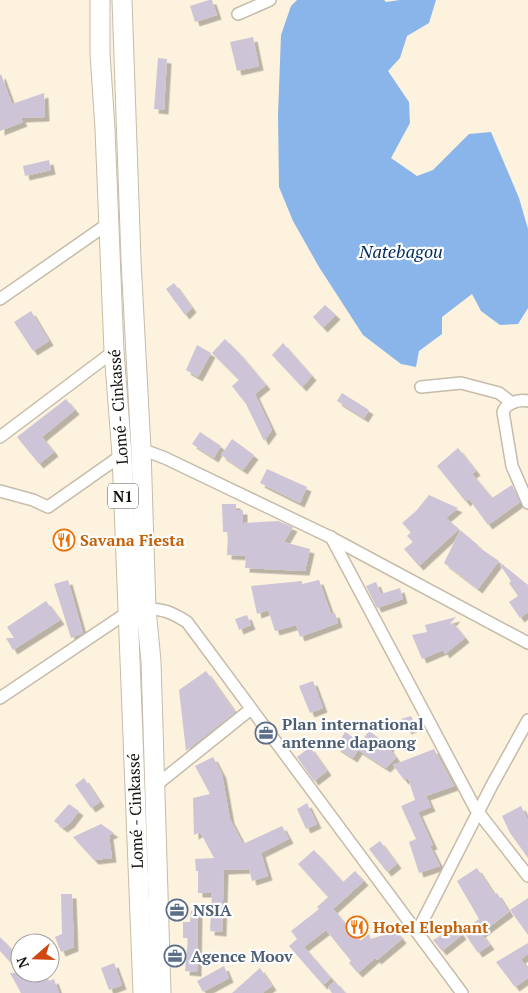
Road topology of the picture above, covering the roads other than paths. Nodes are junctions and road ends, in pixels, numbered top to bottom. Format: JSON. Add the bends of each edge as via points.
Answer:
{"nodes":[{"id":1,"x":100,"y":0,"type":"edge"},
{"id":2,"x":122,"y":0,"type":"edge"},
{"id":3,"x":270,"y":0,"type":"edge"},
{"id":4,"x":238,"y":14,"type":"dead end"},
{"id":5,"x":109,"y":223,"type":"junction"},
{"id":6,"x":0,"y":299,"type":"edge"},
{"id":7,"x":114,"y":351,"type":"junction"},
{"id":8,"x":421,"y":387,"type":"dead end"},
{"id":9,"x":528,"y":401,"type":"edge"},
{"id":10,"x":512,"y":403,"type":"junction"},
{"id":11,"x":0,"y":437,"type":"edge"},
{"id":12,"x":141,"y":449,"type":"junction"},
{"id":13,"x":122,"y":455,"type":"junction"},
{"id":14,"x":0,"y":490,"type":"edge"},
{"id":15,"x":528,"y":502,"type":"edge"},
{"id":16,"x":330,"y":537,"type":"junction"},
{"id":17,"x":137,"y":610,"type":"junction"},
{"id":18,"x":528,"y":642,"type":"edge"},
{"id":19,"x":0,"y":698,"type":"edge"},
{"id":20,"x":251,"y":709,"type":"junction"},
{"id":21,"x":528,"y":720,"type":"edge"},
{"id":22,"x":155,"y":786,"type":"junction"},
{"id":23,"x":478,"y":813,"type":"junction"},
{"id":24,"x":528,"y":876,"type":"edge"},
{"id":25,"x":417,"y":932,"type":"junction"},
{"id":26,"x":142,"y":993,"type":"edge"},
{"id":27,"x":161,"y":993,"type":"edge"},
{"id":28,"x":462,"y":993,"type":"edge"}],
"edges":[{"from":1,"to":5,"type":"highway","name":"Lomé - Cinkassé","number":"N1"},
{"from":2,"to":12,"type":"highway","name":"Lomé - Cinkassé","number":"N1"},
{"from":3,"to":4,"type":"street"},
{"from":5,"to":6,"type":"street"},
{"from":5,"to":7,"type":"highway","name":"Lomé - Cinkassé","number":"N1"},
{"from":7,"to":11,"type":"street"},
{"from":7,"to":13,"type":"highway","name":"Lomé - Cinkassé","number":"N1"},
{"from":8,"to":10,"type":"street","via":[[461,383],[500,393]]},
{"from":9,"to":10,"type":"street"},
{"from":10,"to":15,"type":"street","via":[[503,412],[510,458]]},
{"from":12,"to":16,"type":"street"},
{"from":12,"to":17,"type":"highway","name":"Lomé - Cinkassé","number":"N1"},
{"from":13,"to":14,"type":"street","via":[[48,507]]},
{"from":13,"to":17,"type":"highway","name":"Lomé - Cinkassé","number":"N1"},
{"from":16,"to":18,"type":"street"},
{"from":16,"to":23,"type":"street"},
{"from":17,"to":19,"type":"street"},
{"from":17,"to":20,"type":"street","via":[[162,609],[187,622]]},
{"from":17,"to":22,"type":"highway","name":"Lomé - Cinkassé","number":"N1","via":[[151,661]]},
{"from":17,"to":26,"type":"highway","name":"Lomé - Cinkassé","number":"N1"},
{"from":20,"to":22,"type":"street"},
{"from":20,"to":25,"type":"street"},
{"from":21,"to":23,"type":"street"},
{"from":22,"to":27,"type":"highway","name":"Lomé - Cinkassé","number":"N1"},
{"from":23,"to":24,"type":"street"},
{"from":23,"to":25,"type":"street"},
{"from":25,"to":28,"type":"street"}]}
